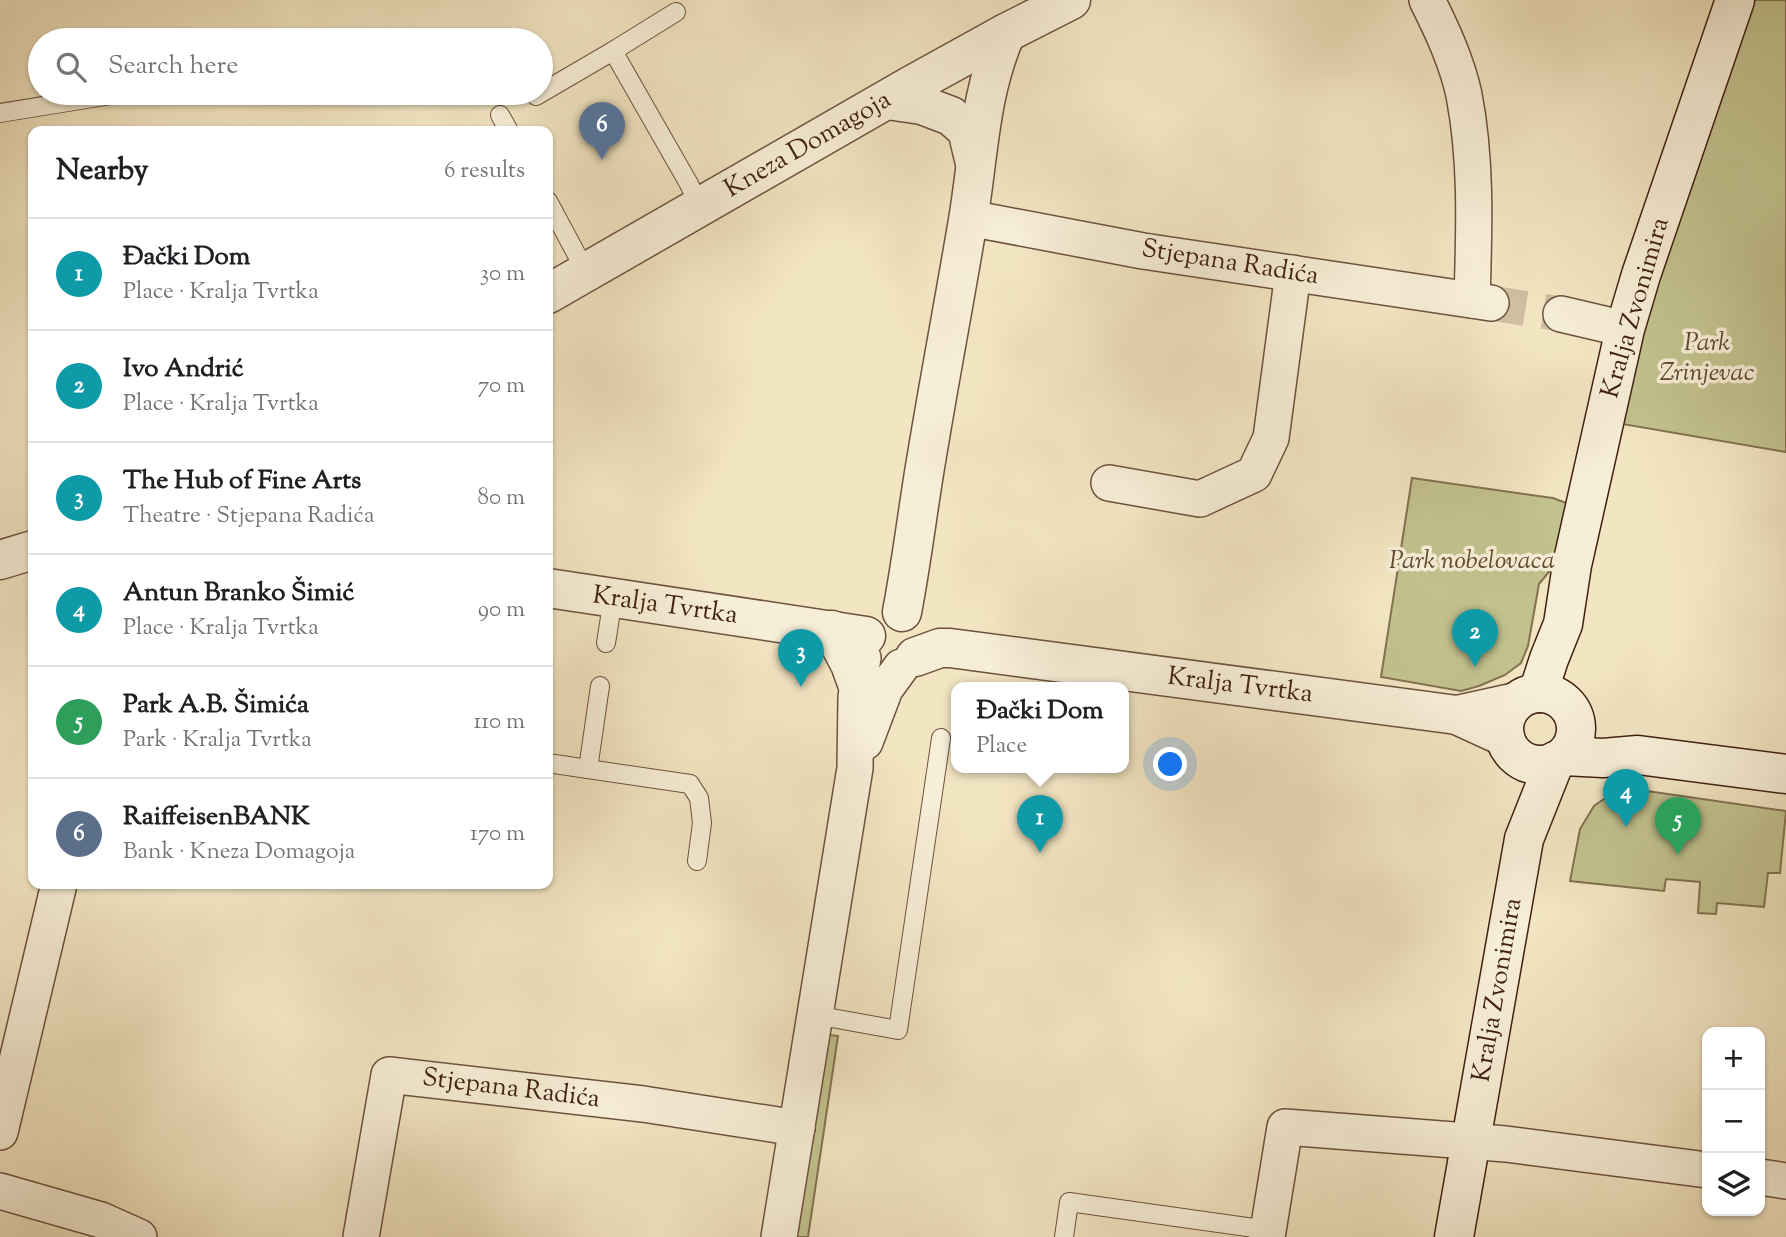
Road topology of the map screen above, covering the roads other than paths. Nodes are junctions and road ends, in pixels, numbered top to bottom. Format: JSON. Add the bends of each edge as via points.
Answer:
{"nodes":[{"id":1,"x":1071,"y":0,"type":"edge"},
{"id":2,"x":1427,"y":0,"type":"edge"},
{"id":3,"x":1735,"y":0,"type":"edge"},
{"id":4,"x":677,"y":12,"type":"dead end"},
{"id":5,"x":1006,"y":33,"type":"junction"},
{"id":6,"x":613,"y":51,"type":"junction"},
{"id":7,"x":553,"y":86,"type":"edge"},
{"id":8,"x":887,"y":100,"type":"junction"},
{"id":9,"x":49,"y":105,"type":"edge"},
{"id":10,"x":0,"y":113,"type":"edge"},
{"id":11,"x":975,"y":163,"type":"junction"},
{"id":12,"x":700,"y":208,"type":"junction"},
{"id":13,"x":553,"y":210,"type":"edge"},
{"id":14,"x":969,"y":218,"type":"junction"},
{"id":15,"x":586,"y":272,"type":"junction"},
{"id":16,"x":1293,"y":273,"type":"junction"},
{"id":17,"x":553,"y":291,"type":"edge"},
{"id":18,"x":1561,"y":314,"type":"tunnel mouth"},
{"id":19,"x":1625,"y":329,"type":"junction"},
{"id":20,"x":1109,"y":483,"type":"dead end"},
{"id":21,"x":28,"y":552,"type":"edge"},
{"id":22,"x":0,"y":560,"type":"edge"},
{"id":23,"x":553,"y":590,"type":"edge"},
{"id":24,"x":613,"y":598,"type":"junction"},
{"id":25,"x":854,"y":637,"type":"junction"},
{"id":26,"x":606,"y":643,"type":"dead end"},
{"id":27,"x":916,"y":643,"type":"junction"},
{"id":28,"x":600,"y":686,"type":"dead end"},
{"id":29,"x":858,"y":687,"type":"joint"},
{"id":30,"x":1543,"y":730,"type":"junction"},
{"id":31,"x":941,"y":738,"type":"dead end"},
{"id":32,"x":553,"y":764,"type":"edge"},
{"id":33,"x":855,"y":768,"type":"junction"},
{"id":34,"x":588,"y":769,"type":"junction"},
{"id":35,"x":1786,"y":774,"type":"edge"},
{"id":36,"x":697,"y":861,"type":"dead end"},
{"id":37,"x":58,"y":889,"type":"edge"},
{"id":38,"x":815,"y":1015,"type":"junction"},
{"id":39,"x":797,"y":1128,"type":"junction"},
{"id":40,"x":0,"y":1132,"type":"edge"},
{"id":41,"x":1472,"y":1140,"type":"junction"},
{"id":42,"x":1702,"y":1169,"type":"edge"},
{"id":43,"x":1765,"y":1178,"type":"edge"},
{"id":44,"x":1786,"y":1181,"type":"edge"},
{"id":45,"x":0,"y":1191,"type":"edge"},
{"id":46,"x":1268,"y":1234,"type":"edge"},
{"id":47,"x":139,"y":1237,"type":"edge"},
{"id":48,"x":361,"y":1237,"type":"edge"},
{"id":49,"x":779,"y":1237,"type":"edge"},
{"id":50,"x":1064,"y":1237,"type":"edge"},
{"id":51,"x":1454,"y":1237,"type":"edge"}],
"edges":[{"from":1,"to":5,"type":"street","name":"Kneza Domagoja"},
{"from":2,"to":16,"type":"street","name":"Stjepana Radića","via":[[1446,38],[1464,93],[1481,301]]},
{"from":3,"to":19,"type":"street","name":"Kralja Zvonimira"},
{"from":4,"to":6,"type":"lane"},
{"from":5,"to":8,"type":"street","name":"Kneza Domagoja"},
{"from":5,"to":11,"type":"street","via":[[988,85]]},
{"from":6,"to":7,"type":"lane"},
{"from":6,"to":12,"type":"lane"},
{"from":8,"to":11,"type":"street","via":[[922,105],[951,116],[967,130]]},
{"from":8,"to":12,"type":"street","name":"Kneza Domagoja"},
{"from":9,"to":10,"type":"lane"},
{"from":11,"to":14,"type":"street"},
{"from":12,"to":15,"type":"street","name":"Kneza Domagoja"},
{"from":13,"to":15,"type":"lane"},
{"from":14,"to":16,"type":"street","name":"Stjepana Radića"},
{"from":14,"to":27,"type":"street","via":[[926,458]]},
{"from":15,"to":17,"type":"street","name":"Kneza Domagoja"},
{"from":16,"to":20,"type":"street","via":[[1271,438],[1254,474],[1200,499]]},
{"from":18,"to":19,"type":"street"},
{"from":19,"to":30,"type":"street","name":"Kralja Zvonimira","via":[[1563,624],[1549,659]]},
{"from":21,"to":22,"type":"street"},
{"from":23,"to":24,"type":"street","name":"Kralja Tvrtka"},
{"from":24,"to":25,"type":"street","name":"Kralja Tvrtka"},
{"from":24,"to":26,"type":"lane"},
{"from":25,"to":27,"type":"street","via":[[874,619],[892,611]]},
{"from":25,"to":29,"type":"street","via":[[850,664]]},
{"from":27,"to":30,"type":"street","name":"Kralja Tvrtka"},
{"from":27,"to":33,"type":"street","via":[[885,689]]},
{"from":28,"to":34,"type":"lane"},
{"from":29,"to":33,"type":"street"},
{"from":30,"to":35,"type":"street","via":[[1638,755]]},
{"from":30,"to":41,"type":"street","name":"Kralja Zvonimira"},
{"from":31,"to":38,"type":"lane","via":[[898,1030]]},
{"from":32,"to":34,"type":"lane"},
{"from":33,"to":38,"type":"street"},
{"from":34,"to":36,"type":"lane","via":[[690,784],[699,798],[702,823]]},
{"from":37,"to":40,"type":"street"},
{"from":38,"to":39,"type":"street"},
{"from":39,"to":48,"type":"street","name":"Stjepana Radića","via":[[643,1104],[389,1075]]},
{"from":39,"to":49,"type":"street"},
{"from":41,"to":42,"type":"street"},
{"from":41,"to":46,"type":"street","via":[[1285,1127]]},
{"from":41,"to":51,"type":"street","name":"Kralja Zvonimira"},
{"from":43,"to":44,"type":"street"},
{"from":45,"to":47,"type":"street","via":[[101,1220]]},
{"from":46,"to":50,"type":"lane","via":[[1069,1202]]}]}
